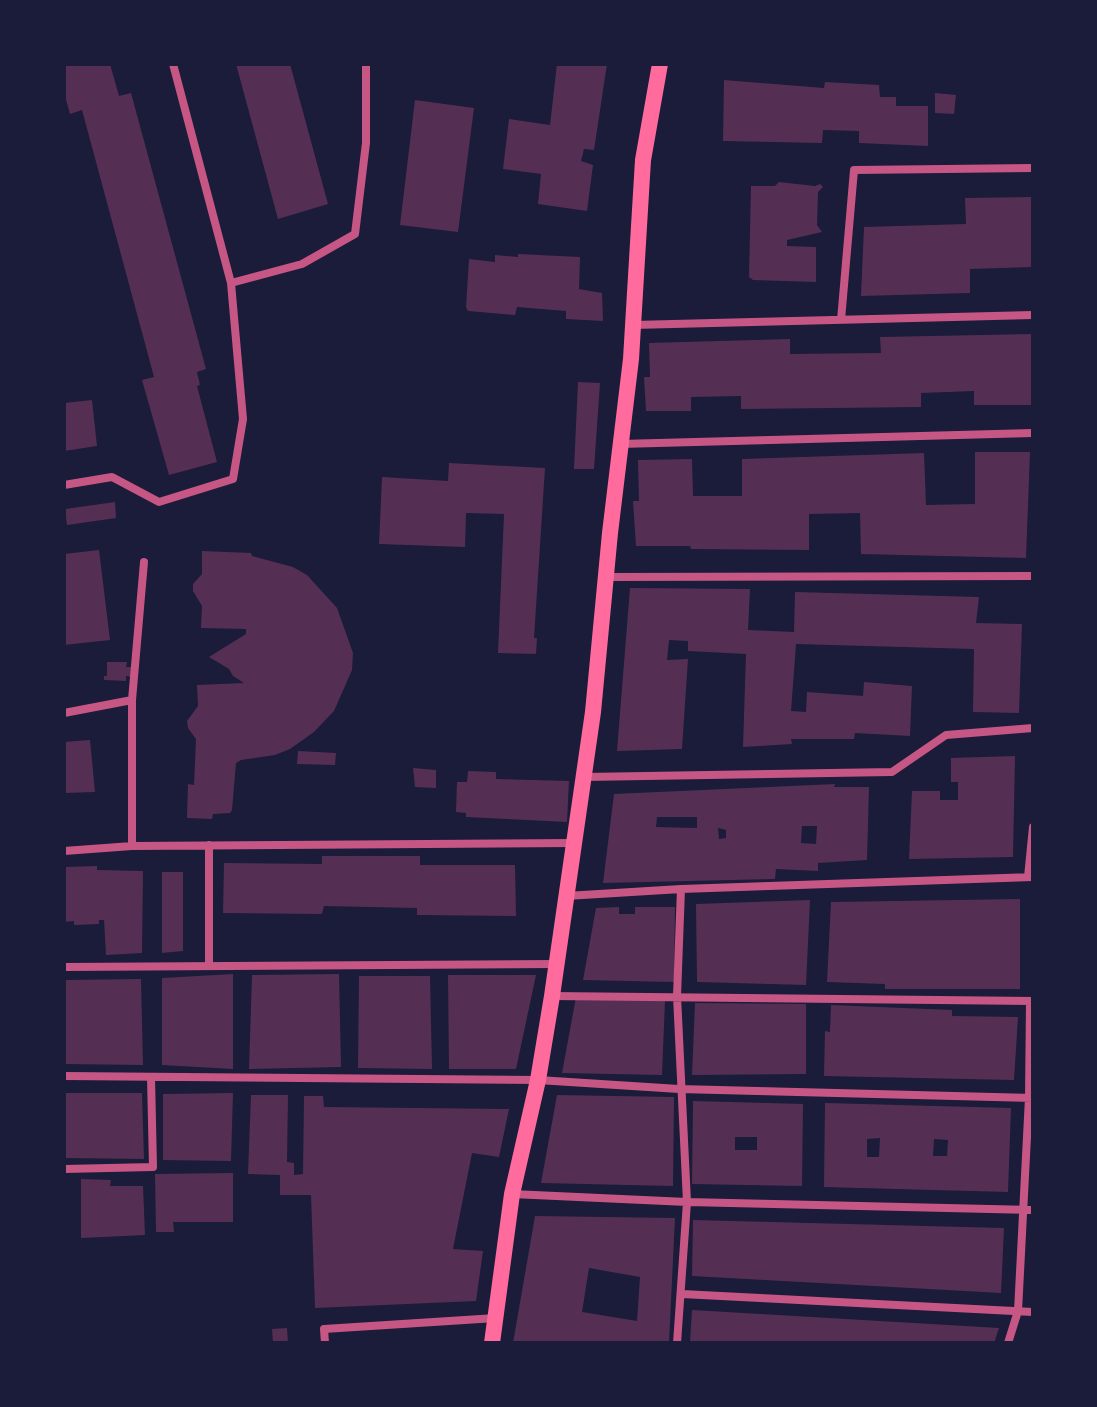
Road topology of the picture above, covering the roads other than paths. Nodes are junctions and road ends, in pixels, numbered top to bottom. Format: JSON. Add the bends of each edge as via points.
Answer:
{"nodes":[{"id":1,"x":173,"y":64,"type":"edge"},
{"id":2,"x":366,"y":64,"type":"edge"},
{"id":3,"x":660,"y":64,"type":"edge"},
{"id":4,"x":1033,"y":168,"type":"edge"},
{"id":5,"x":231,"y":283,"type":"junction"},
{"id":6,"x":1033,"y":315,"type":"edge"},
{"id":7,"x":841,"y":320,"type":"junction"},
{"id":8,"x":633,"y":325,"type":"junction"},
{"id":9,"x":1033,"y":433,"type":"edge"},
{"id":10,"x":620,"y":444,"type":"junction"},
{"id":11,"x":64,"y":485,"type":"edge"},
{"id":12,"x":144,"y":562,"type":"dead end"},
{"id":13,"x":1033,"y":576,"type":"edge"},
{"id":14,"x":606,"y":578,"type":"junction"},
{"id":15,"x":132,"y":700,"type":"junction"},
{"id":16,"x":64,"y":713,"type":"edge"},
{"id":17,"x":1033,"y":728,"type":"edge"},
{"id":18,"x":583,"y":777,"type":"junction"},
{"id":19,"x":1033,"y":827,"type":"edge"},
{"id":20,"x":573,"y":843,"type":"junction"},
{"id":21,"x":209,"y":845,"type":"junction"},
{"id":22,"x":132,"y":846,"type":"junction"},
{"id":23,"x":64,"y":851,"type":"edge"},
{"id":24,"x":1030,"y":877,"type":"edge"},
{"id":25,"x":681,"y":889,"type":"junction"},
{"id":26,"x":565,"y":896,"type":"junction"},
{"id":27,"x":556,"y":964,"type":"junction"},
{"id":28,"x":209,"y":966,"type":"junction"},
{"id":29,"x":64,"y":967,"type":"edge"},
{"id":30,"x":552,"y":996,"type":"junction"},
{"id":31,"x":677,"y":996,"type":"junction"},
{"id":32,"x":1032,"y":1001,"type":"edge"},
{"id":33,"x":64,"y":1076,"type":"edge"},
{"id":34,"x":151,"y":1077,"type":"junction"},
{"id":35,"x":538,"y":1080,"type":"junction"},
{"id":36,"x":679,"y":1089,"type":"junction"},
{"id":37,"x":1031,"y":1098,"type":"edge"},
{"id":38,"x":64,"y":1169,"type":"edge"},
{"id":39,"x":512,"y":1194,"type":"junction"},
{"id":40,"x":687,"y":1202,"type":"junction"},
{"id":41,"x":1021,"y":1210,"type":"junction"},
{"id":42,"x":1033,"y":1210,"type":"edge"},
{"id":43,"x":682,"y":1294,"type":"junction"},
{"id":44,"x":1018,"y":1311,"type":"junction"},
{"id":45,"x":1033,"y":1312,"type":"edge"},
{"id":46,"x":496,"y":1318,"type":"junction"},
{"id":47,"x":325,"y":1343,"type":"edge"},
{"id":48,"x":492,"y":1343,"type":"edge"},
{"id":49,"x":677,"y":1343,"type":"edge"},
{"id":50,"x":1008,"y":1343,"type":"edge"}],
"edges":[{"from":1,"to":5,"type":"street"},
{"from":2,"to":5,"type":"street","via":[[366,143],[355,234],[302,264]]},
{"from":3,"to":8,"type":"main road","via":[[643,160]]},
{"from":4,"to":7,"type":"street","via":[[854,170]]},
{"from":5,"to":11,"type":"street","via":[[243,419],[233,479],[159,502],[112,477]]},
{"from":6,"to":7,"type":"street"},
{"from":7,"to":8,"type":"street"},
{"from":8,"to":10,"type":"main road"},
{"from":9,"to":10,"type":"street"},
{"from":10,"to":14,"type":"main road"},
{"from":12,"to":15,"type":"street"},
{"from":13,"to":14,"type":"street"},
{"from":14,"to":18,"type":"main road"},
{"from":15,"to":16,"type":"street"},
{"from":15,"to":22,"type":"street"},
{"from":17,"to":18,"type":"street","via":[[946,735],[892,772]]},
{"from":18,"to":20,"type":"main road"},
{"from":19,"to":24,"type":"street"},
{"from":20,"to":21,"type":"street"},
{"from":20,"to":26,"type":"main road"},
{"from":21,"to":22,"type":"street"},
{"from":21,"to":28,"type":"street"},
{"from":22,"to":23,"type":"street"},
{"from":24,"to":25,"type":"street"},
{"from":25,"to":26,"type":"street"},
{"from":25,"to":31,"type":"street"},
{"from":26,"to":27,"type":"main road"},
{"from":27,"to":28,"type":"street"},
{"from":27,"to":30,"type":"main road"},
{"from":28,"to":29,"type":"street"},
{"from":30,"to":31,"type":"street"},
{"from":30,"to":35,"type":"main road"},
{"from":31,"to":32,"type":"street"},
{"from":31,"to":36,"type":"street"},
{"from":32,"to":37,"type":"street"},
{"from":33,"to":34,"type":"street"},
{"from":34,"to":35,"type":"street"},
{"from":34,"to":38,"type":"street","via":[[153,1167]]},
{"from":35,"to":36,"type":"street"},
{"from":35,"to":39,"type":"main road"},
{"from":36,"to":37,"type":"street"},
{"from":36,"to":40,"type":"street"},
{"from":37,"to":41,"type":"street"},
{"from":39,"to":40,"type":"street"},
{"from":39,"to":46,"type":"main road"},
{"from":40,"to":41,"type":"street"},
{"from":40,"to":43,"type":"street"},
{"from":41,"to":42,"type":"street"},
{"from":41,"to":44,"type":"street"},
{"from":43,"to":44,"type":"street"},
{"from":43,"to":49,"type":"street"},
{"from":44,"to":45,"type":"street"},
{"from":44,"to":50,"type":"street"},
{"from":46,"to":47,"type":"street","via":[[324,1329]]},
{"from":46,"to":48,"type":"main road"}]}
